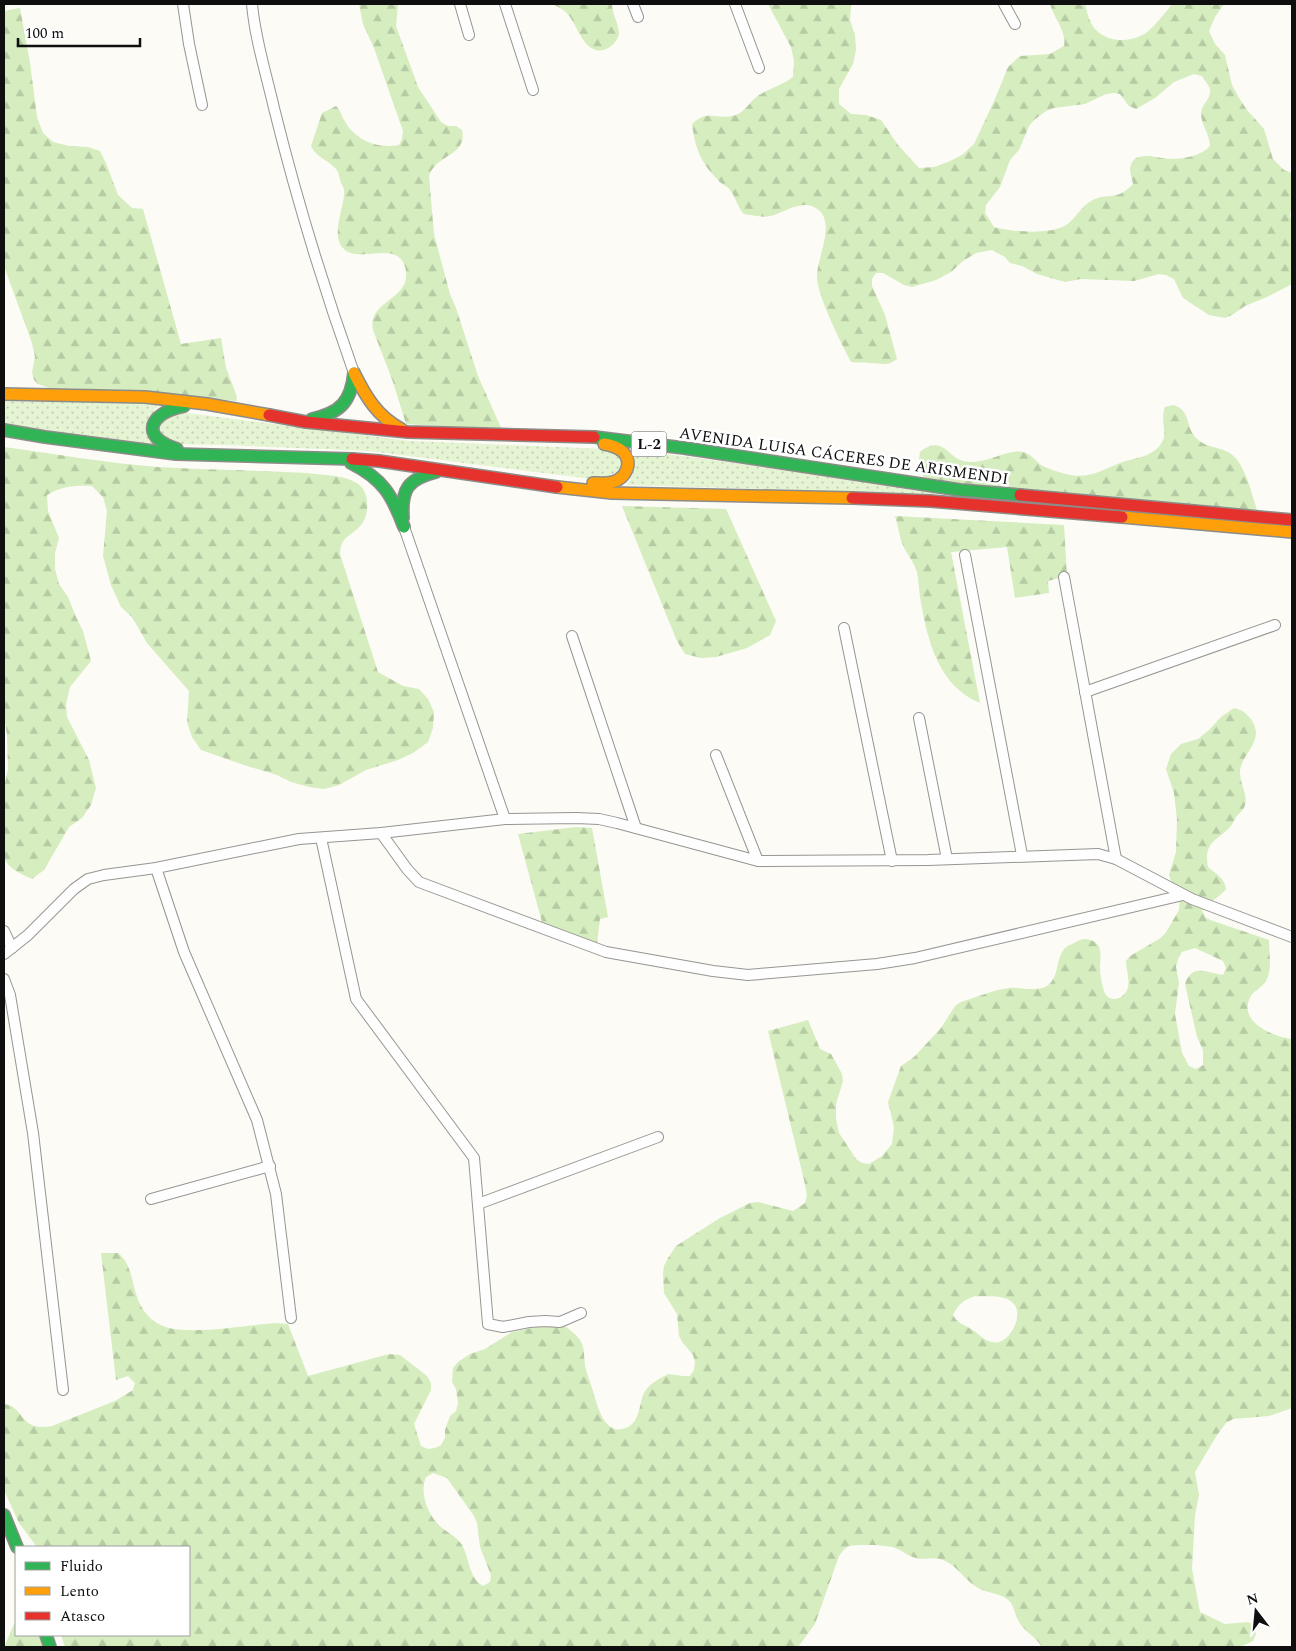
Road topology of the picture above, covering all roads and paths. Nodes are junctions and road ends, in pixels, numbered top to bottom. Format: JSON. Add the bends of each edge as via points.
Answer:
{"nodes":[{"id":1,"x":183,"y":4,"type":"edge"},
{"id":2,"x":252,"y":4,"type":"edge"},
{"id":3,"x":460,"y":4,"type":"edge"},
{"id":4,"x":505,"y":4,"type":"edge"},
{"id":5,"x":633,"y":4,"type":"edge"},
{"id":6,"x":735,"y":4,"type":"edge"},
{"id":7,"x":1004,"y":4,"type":"edge"},
{"id":8,"x":638,"y":18,"type":"dead end"},
{"id":9,"x":1015,"y":24,"type":"dead end"},
{"id":10,"x":468,"y":35,"type":"dead end"},
{"id":11,"x":759,"y":68,"type":"dead end"},
{"id":12,"x":533,"y":90,"type":"dead end"},
{"id":13,"x":202,"y":105,"type":"dead end"},
{"id":14,"x":354,"y":373,"type":"junction"},
{"id":15,"x":4,"y":394,"type":"edge"},
{"id":16,"x":206,"y":404,"type":"junction"},
{"id":17,"x":300,"y":421,"type":"junction"},
{"id":18,"x":4,"y":430,"type":"edge"},
{"id":19,"x":408,"y":432,"type":"junction"},
{"id":20,"x":518,"y":435,"type":"junction"},
{"id":21,"x":206,"y":454,"type":"junction"},
{"id":22,"x":340,"y":458,"type":"junction"},
{"id":23,"x":444,"y":470,"type":"junction"},
{"id":24,"x":474,"y":474,"type":"junction"},
{"id":25,"x":1292,"y":520,"type":"edge"},
{"id":26,"x":404,"y":527,"type":"junction"},
{"id":27,"x":1292,"y":532,"type":"edge"},
{"id":28,"x":966,"y":555,"type":"dead end"},
{"id":29,"x":1064,"y":577,"type":"dead end"},
{"id":30,"x":1275,"y":625,"type":"dead end"},
{"id":31,"x":844,"y":628,"type":"dead end"},
{"id":32,"x":572,"y":636,"type":"dead end"},
{"id":33,"x":1085,"y":692,"type":"junction"},
{"id":34,"x":919,"y":718,"type":"dead end"},
{"id":35,"x":716,"y":755,"type":"dead end"},
{"id":36,"x":505,"y":819,"type":"junction"},
{"id":37,"x":636,"y":828,"type":"junction"},
{"id":38,"x":381,"y":833,"type":"junction"},
{"id":39,"x":321,"y":838,"type":"junction"},
{"id":40,"x":1022,"y":856,"type":"junction"},
{"id":41,"x":947,"y":859,"type":"junction"},
{"id":42,"x":1116,"y":859,"type":"junction"},
{"id":43,"x":758,"y":861,"type":"junction"},
{"id":44,"x":892,"y":861,"type":"junction"},
{"id":45,"x":156,"y":868,"type":"junction"},
{"id":46,"x":1183,"y":895,"type":"junction"},
{"id":47,"x":4,"y":931,"type":"edge"},
{"id":48,"x":1292,"y":938,"type":"edge"},
{"id":49,"x":8,"y":951,"type":"edge"},
{"id":50,"x":4,"y":979,"type":"edge"},
{"id":51,"x":658,"y":1137,"type":"dead end"},
{"id":52,"x":270,"y":1166,"type":"junction"},
{"id":53,"x":151,"y":1199,"type":"dead end"},
{"id":54,"x":478,"y":1204,"type":"junction"},
{"id":55,"x":581,"y":1313,"type":"dead end"},
{"id":56,"x":291,"y":1318,"type":"dead end"},
{"id":57,"x":63,"y":1390,"type":"dead end"},
{"id":58,"x":4,"y":1515,"type":"edge"},
{"id":59,"x":17,"y":1546,"type":"edge"}],
"edges":[{"from":1,"to":13,"type":"street"},
{"from":2,"to":14,"type":"street","via":[[284,147],[330,306]]},
{"from":3,"to":10,"type":"street"},
{"from":4,"to":12,"type":"street"},
{"from":5,"to":8,"type":"street"},
{"from":6,"to":11,"type":"street"},
{"from":7,"to":9,"type":"street"},
{"from":14,"to":17,"type":"main road","via":[[354,387],[344,405],[329,415]]},
{"from":14,"to":19,"type":"main road","via":[[374,410],[387,422]]},
{"from":15,"to":16,"type":"main road","name":"AVENIDA LUISA CÁCERES DE ARISMENDI","number":"L-2","via":[[145,397]]},
{"from":16,"to":17,"type":"main road","name":"AVENIDA LUISA CÁCERES DE ARISMENDI","number":"L-2"},
{"from":16,"to":21,"type":"main road","via":[[167,409],[160,413],[154,427],[157,440],[163,445]]},
{"from":17,"to":19,"type":"main road","name":"AVENIDA LUISA CÁCERES DE ARISMENDI","number":"L-2"},
{"from":18,"to":21,"type":"main road","name":"AVENIDA LUISA CÁCERES DE ARISMENDI","via":[[108,447]]},
{"from":19,"to":20,"type":"main road","name":"AVENIDA LUISA CÁCERES DE ARISMENDI","number":"L-2"},
{"from":20,"to":24,"type":"main road","via":[[616,447],[626,456],[628,468],[620,479],[605,483]]},
{"from":20,"to":25,"type":"main road","name":"AVENIDA LUISA CÁCERES DE ARISMENDI","number":"L-2","via":[[620,440],[960,490]]},
{"from":21,"to":22,"type":"main road","name":"AVENIDA LUISA CÁCERES DE ARISMENDI"},
{"from":22,"to":23,"type":"main road","name":"AVENIDA LUISA CÁCERES DE ARISMENDI"},
{"from":22,"to":26,"type":"main road","via":[[371,472],[380,481],[392,498]]},
{"from":23,"to":24,"type":"main road","name":"AVENIDA LUISA CÁCERES DE ARISMENDI"},
{"from":23,"to":26,"type":"main road","via":[[416,478],[410,483],[403,501]]},
{"from":24,"to":27,"type":"main road","name":"AVENIDA LUISA CÁCERES DE ARISMENDI","via":[[612,493],[930,501]]},
{"from":26,"to":36,"type":"street"},
{"from":28,"to":40,"type":"street"},
{"from":29,"to":33,"type":"street"},
{"from":30,"to":33,"type":"street"},
{"from":31,"to":44,"type":"street"},
{"from":32,"to":37,"type":"street"},
{"from":33,"to":42,"type":"street"},
{"from":34,"to":41,"type":"street"},
{"from":35,"to":43,"type":"street"},
{"from":36,"to":37,"type":"street","via":[[598,819]]},
{"from":36,"to":38,"type":"street"},
{"from":37,"to":43,"type":"street"},
{"from":38,"to":39,"type":"street"},
{"from":38,"to":46,"type":"street","via":[[419,882],[486,908],[606,952],[713,972],[748,975],[915,958]]},
{"from":39,"to":45,"type":"street"},
{"from":39,"to":54,"type":"street","via":[[356,999],[474,1158]]},
{"from":40,"to":41,"type":"street"},
{"from":40,"to":42,"type":"street","via":[[1098,854]]},
{"from":41,"to":44,"type":"street"},
{"from":42,"to":46,"type":"street"},
{"from":43,"to":44,"type":"street"},
{"from":45,"to":49,"type":"street","via":[[88,879]]},
{"from":45,"to":52,"type":"street","via":[[184,952],[257,1120]]},
{"from":46,"to":48,"type":"street"},
{"from":47,"to":49,"type":"street"},
{"from":50,"to":57,"type":"street","via":[[10,995],[33,1133]]},
{"from":51,"to":54,"type":"street"},
{"from":52,"to":53,"type":"street"},
{"from":52,"to":56,"type":"street"},
{"from":54,"to":55,"type":"street","via":[[488,1324],[503,1327],[529,1322],[560,1322]]},
{"from":58,"to":59,"type":"main road"}]}
